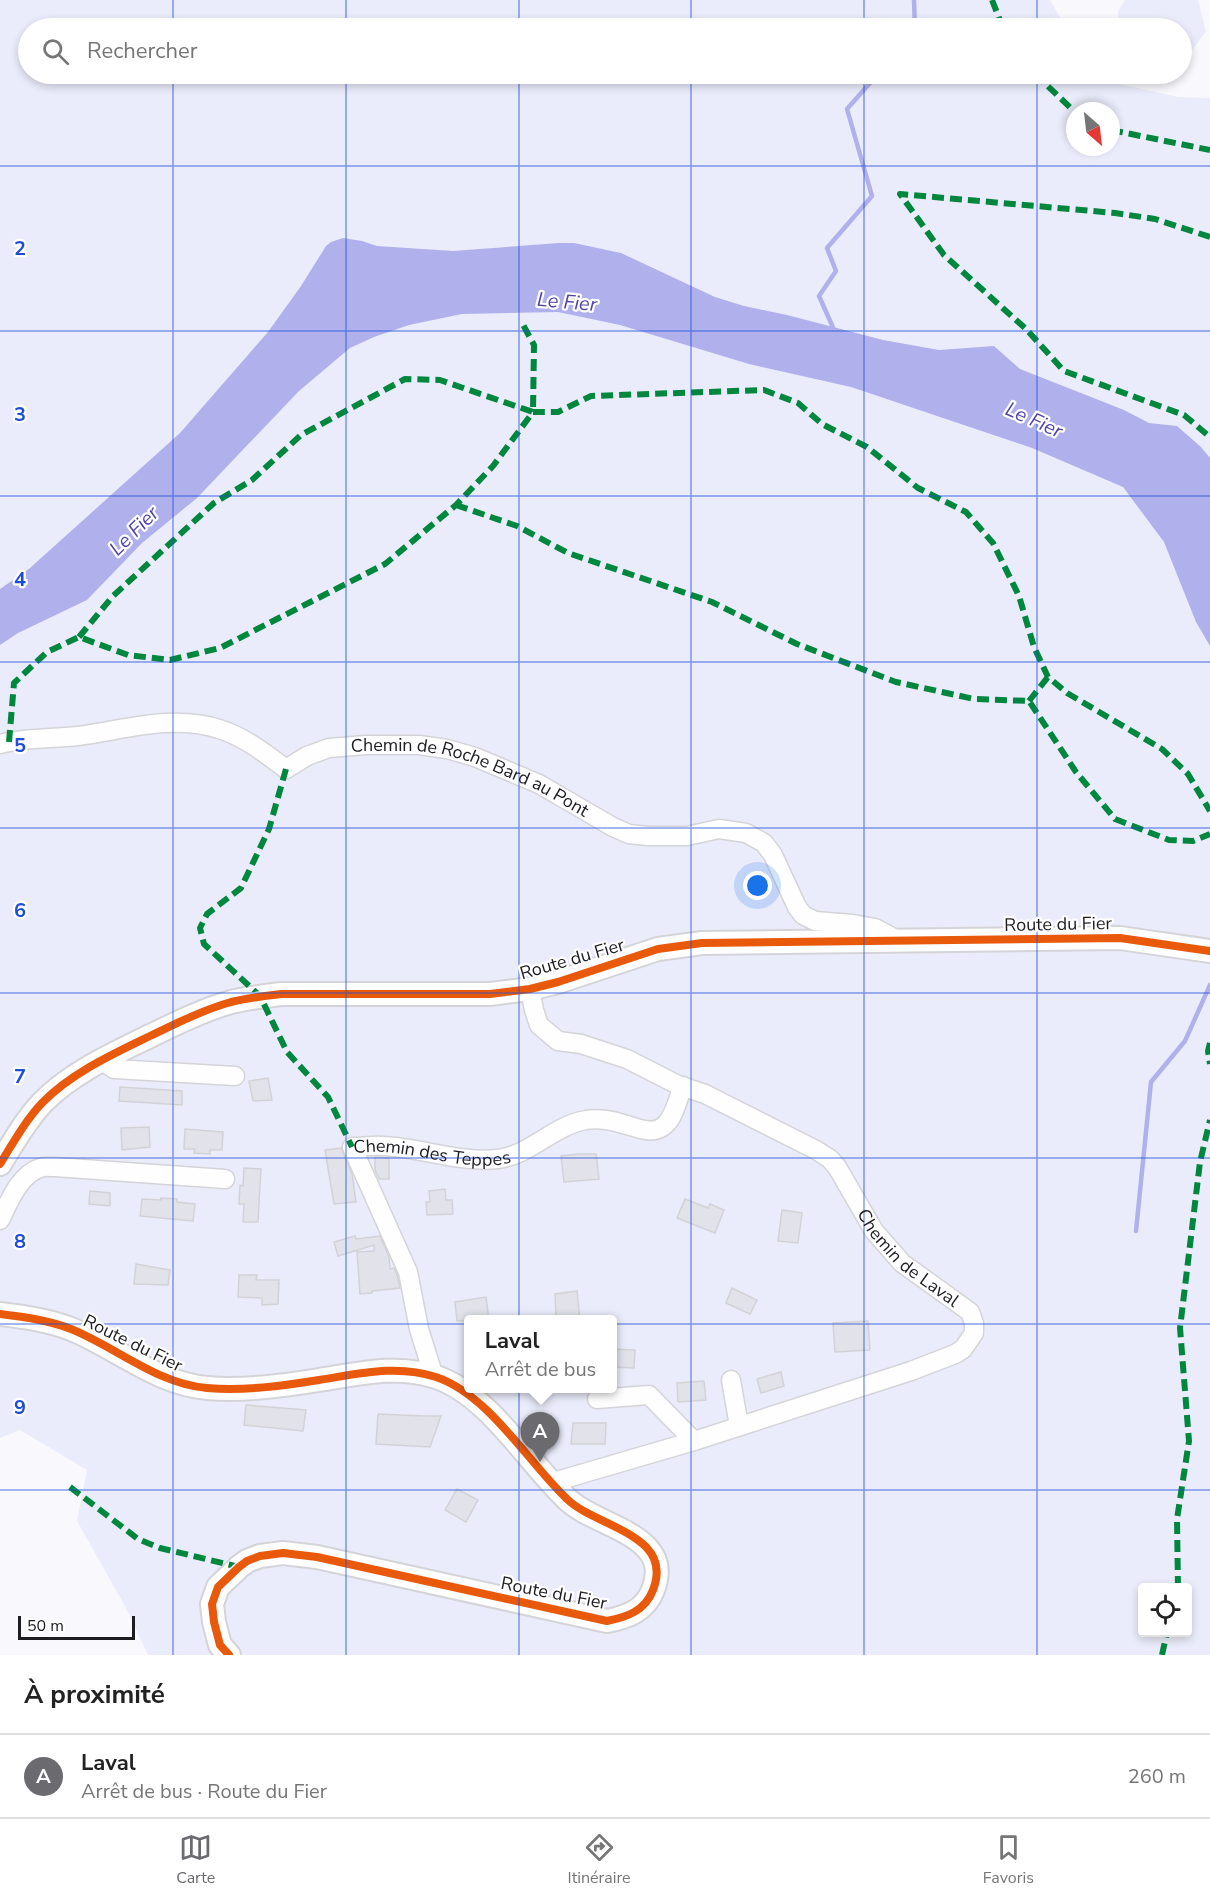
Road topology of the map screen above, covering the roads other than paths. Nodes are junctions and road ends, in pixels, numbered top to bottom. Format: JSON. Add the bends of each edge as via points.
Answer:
{"nodes":[{"id":1,"x":0,"y":744,"type":"edge"},
{"id":2,"x":899,"y":941,"type":"junction"},
{"id":3,"x":1210,"y":951,"type":"edge"},
{"id":4,"x":530,"y":989,"type":"junction"},
{"id":5,"x":102,"y":1061,"type":"junction"},
{"id":6,"x":235,"y":1076,"type":"dead end"},
{"id":7,"x":683,"y":1086,"type":"junction"},
{"id":8,"x":0,"y":1164,"type":"edge"},
{"id":9,"x":225,"y":1179,"type":"dead end"},
{"id":10,"x":0,"y":1220,"type":"edge"},
{"id":11,"x":0,"y":1314,"type":"edge"},
{"id":12,"x":434,"y":1377,"type":"junction"},
{"id":13,"x":731,"y":1380,"type":"dead end"},
{"id":14,"x":464,"y":1392,"type":"edge"},
{"id":15,"x":465,"y":1393,"type":"edge"},
{"id":16,"x":597,"y":1399,"type":"dead end"},
{"id":17,"x":740,"y":1426,"type":"junction"},
{"id":18,"x":694,"y":1441,"type":"junction"},
{"id":19,"x":550,"y":1483,"type":"junction"},
{"id":20,"x":229,"y":1655,"type":"edge"}],
"edges":[{"from":1,"to":2,"type":"street","name":"Chemin de Roche Bard au Pont","via":[[181,722],[235,735],[286,769],[329,748],[419,745],[447,749],[539,784],[629,834],[687,836],[719,829],[746,833],[764,843],[773,855],[803,915],[815,921],[875,928]]},
{"from":2,"to":3,"type":"main road","name":"Route du Fier","via":[[1120,938]]},
{"from":2,"to":4,"type":"main road","name":"Route du Fier","via":[[702,943],[658,949]]},
{"from":4,"to":5,"type":"main road","name":"Route du Fier","via":[[490,994],[260,996],[194,1015]]},
{"from":4,"to":7,"type":"street","name":"Chemin de Laval","via":[[539,1025],[558,1041],[627,1059]]},
{"from":5,"to":6,"type":"street","via":[[114,1070]]},
{"from":5,"to":8,"type":"main road","name":"Route du Fier","via":[[64,1083],[41,1104]]},
{"from":7,"to":12,"type":"street","name":"Chemin des Teppes","via":[[666,1125],[657,1129],[643,1131],[622,1123],[585,1120],[523,1152],[499,1159],[383,1146],[352,1148],[408,1272],[419,1329]]},
{"from":7,"to":17,"type":"street","name":"Chemin de Laval","via":[[830,1159],[874,1231],[902,1263],[970,1312],[974,1323],[974,1333],[955,1354]]},
{"from":9,"to":10,"type":"street","via":[[40,1168],[25,1178]]},
{"from":11,"to":12,"type":"main road","name":"Route du Fier","via":[[70,1329],[163,1377],[189,1386],[238,1390],[385,1370]]},
{"from":12,"to":14,"type":"main road","name":"Route du Fier"},
{"from":13,"to":17,"type":"street"},
{"from":15,"to":19,"type":"main road","name":"Route du Fier","via":[[486,1410]]},
{"from":16,"to":18,"type":"street","via":[[649,1395]]},
{"from":17,"to":18,"type":"street","name":"Chemin de Laval"},
{"from":18,"to":19,"type":"street","name":"Chemin de Laval"},
{"from":19,"to":20,"type":"main road","name":"Route du Fier","via":[[574,1507],[627,1532],[651,1554],[657,1567],[657,1581],[651,1597],[638,1611],[607,1621],[317,1557],[283,1553],[247,1561],[219,1587],[212,1604],[214,1623],[220,1645]]}]}
